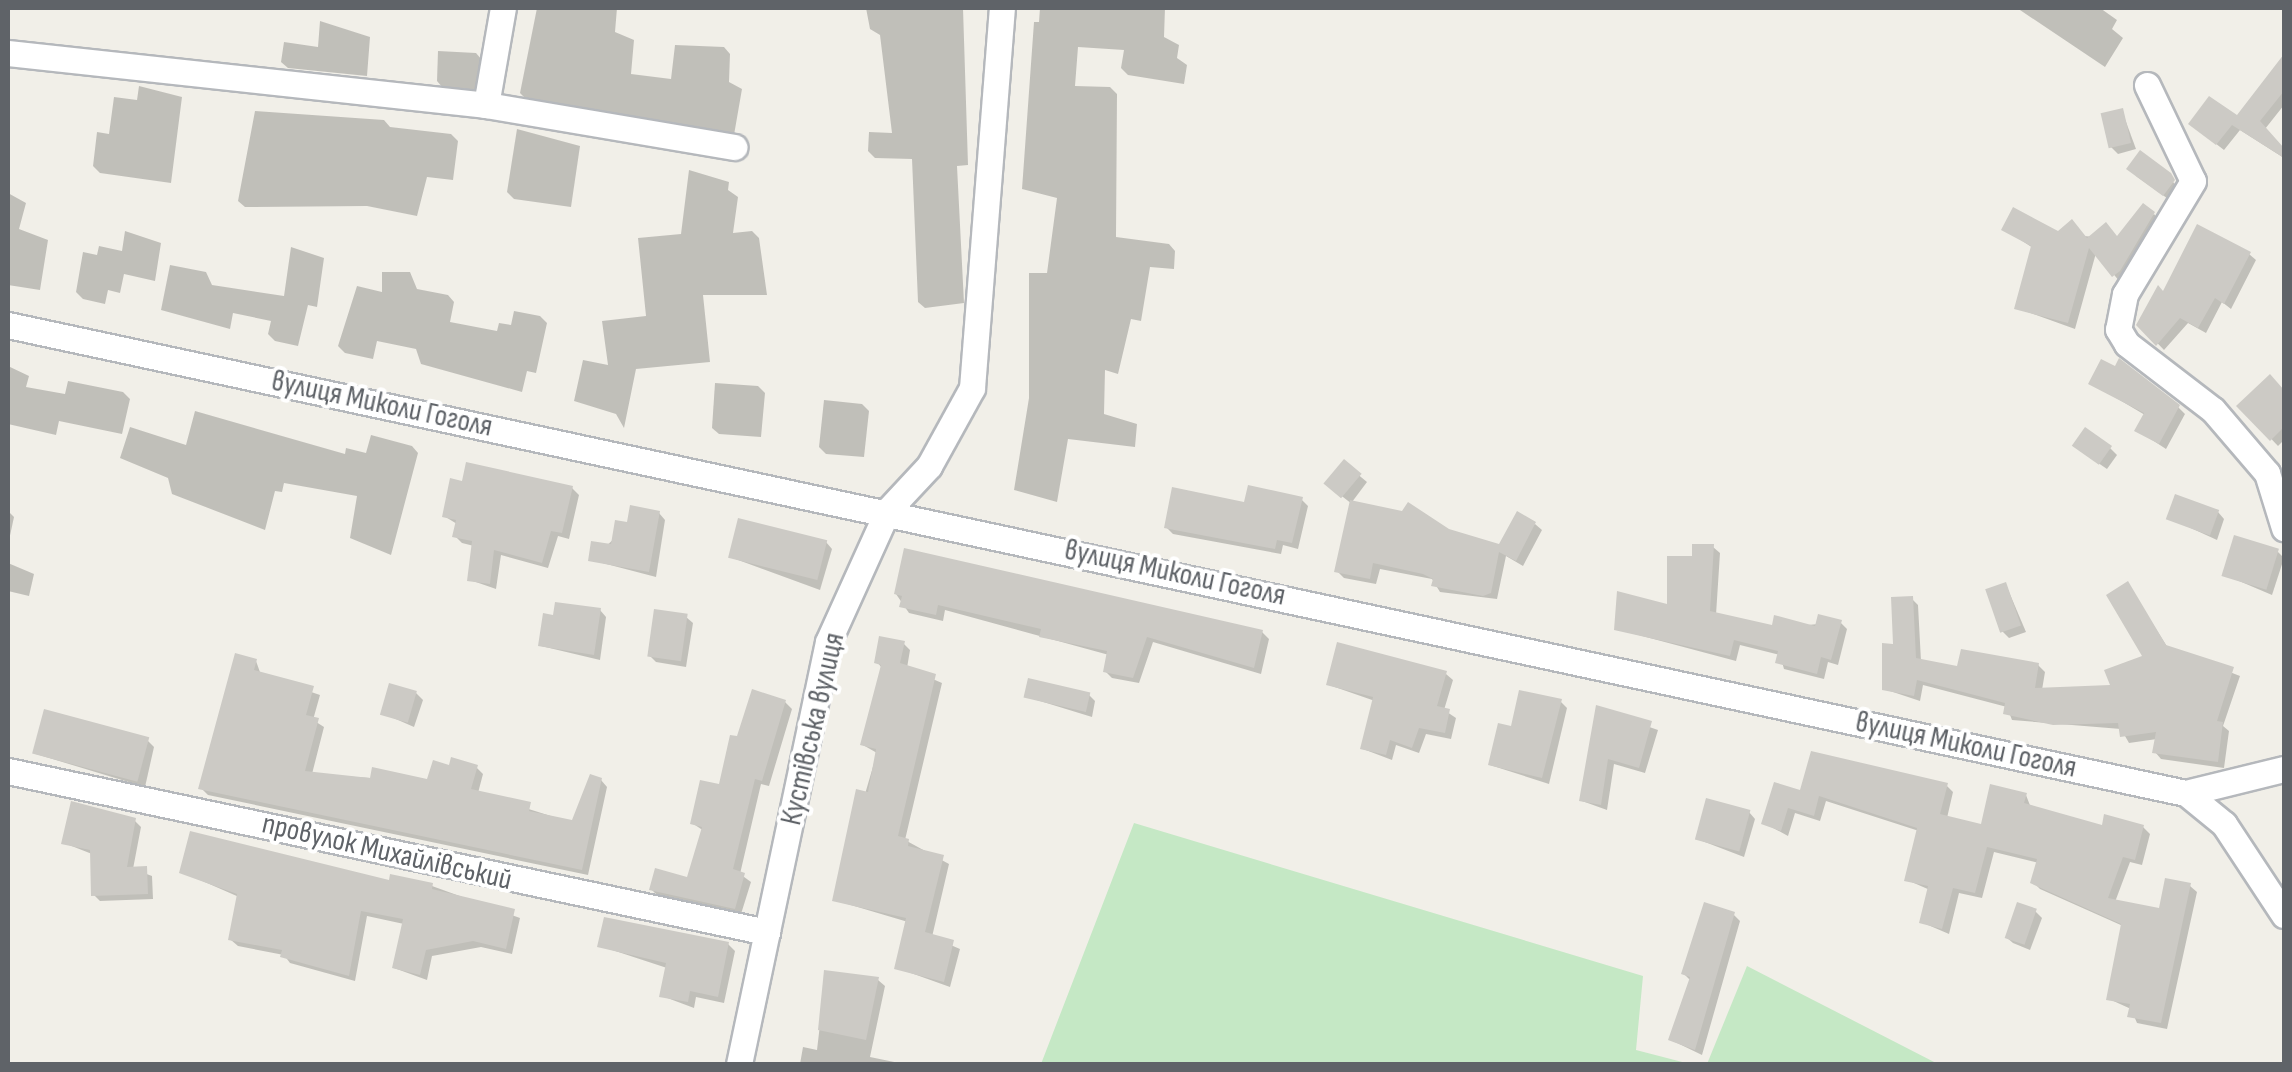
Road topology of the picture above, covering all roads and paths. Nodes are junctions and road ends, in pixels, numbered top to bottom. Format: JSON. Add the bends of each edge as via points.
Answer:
{"nodes":[{"id":1,"x":503,"y":8,"type":"edge"},
{"id":2,"x":1002,"y":8,"type":"edge"},
{"id":3,"x":8,"y":53,"type":"edge"},
{"id":4,"x":2147,"y":85,"type":"dead end"},
{"id":5,"x":486,"y":105,"type":"junction"},
{"id":6,"x":734,"y":147,"type":"dead end"},
{"id":7,"x":8,"y":326,"type":"edge"},
{"id":8,"x":888,"y":510,"type":"junction"},
{"id":9,"x":2284,"y":528,"type":"edge"},
{"id":10,"x":2284,"y":769,"type":"edge"},
{"id":11,"x":8,"y":771,"type":"edge"},
{"id":12,"x":2186,"y":793,"type":"junction"},
{"id":13,"x":2284,"y":915,"type":"edge"},
{"id":14,"x":767,"y":932,"type":"junction"},
{"id":15,"x":739,"y":1064,"type":"edge"}],
"edges":[{"from":1,"to":5,"type":"street"},
{"from":2,"to":8,"type":"street","name":"Кустівська вулиця","via":[[972,388],[929,466]]},
{"from":3,"to":5,"type":"street"},
{"from":4,"to":9,"type":"street","via":[[2193,181],[2125,294],[2118,330],[2214,410],[2267,473]]},
{"from":5,"to":6,"type":"street"},
{"from":7,"to":8,"type":"street","name":"вулиця Миколи Гоголя"},
{"from":8,"to":12,"type":"street","name":"вулиця Миколи Гоголя"},
{"from":8,"to":14,"type":"street","name":"Кустівська вулиця","via":[[828,642]]},
{"from":10,"to":12,"type":"street"},
{"from":11,"to":14,"type":"street","name":"провулок Михайлівський"},
{"from":12,"to":13,"type":"street","name":"вулиця Миколи Гоголя","via":[[2224,824]]},
{"from":14,"to":15,"type":"street","name":"Кустівська вулиця"}]}
